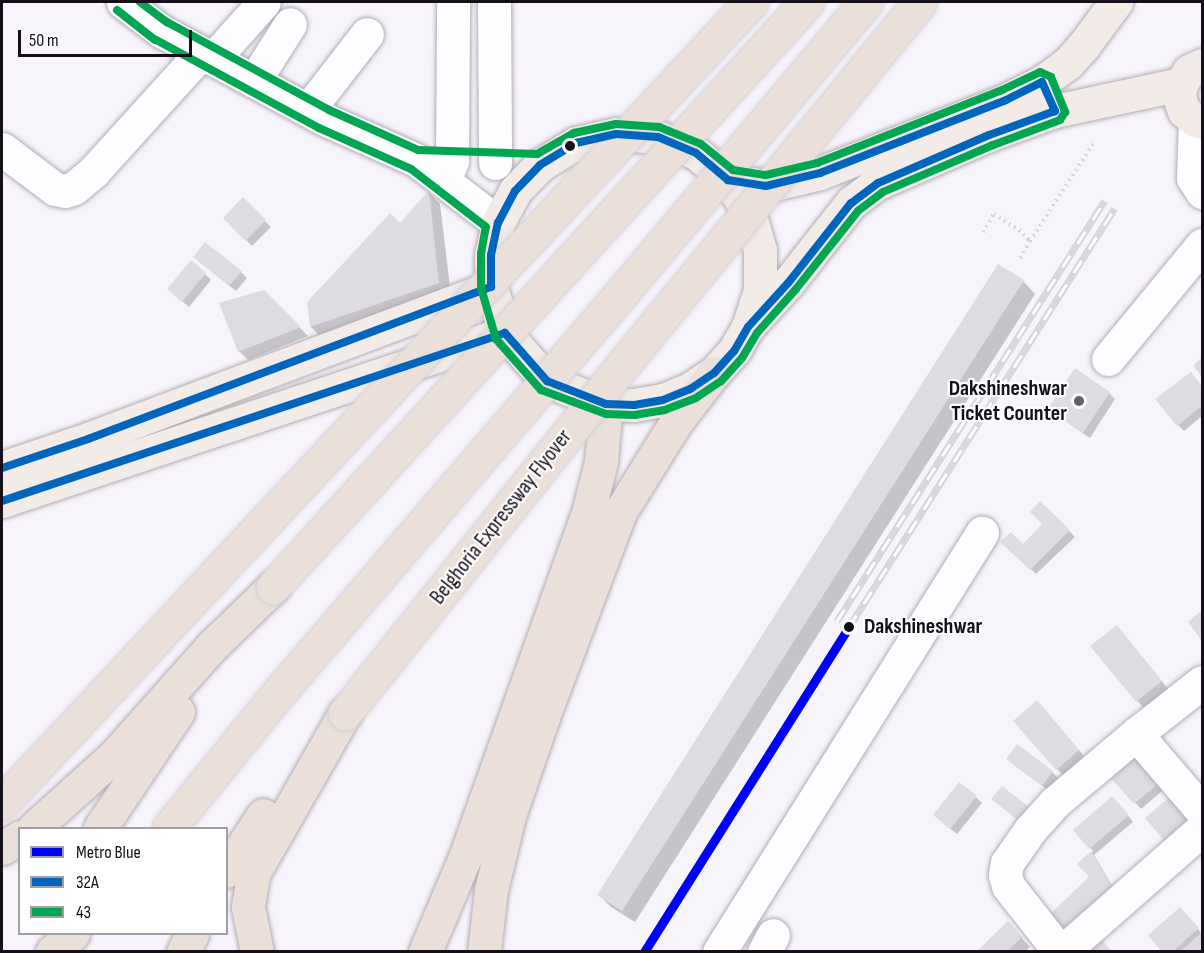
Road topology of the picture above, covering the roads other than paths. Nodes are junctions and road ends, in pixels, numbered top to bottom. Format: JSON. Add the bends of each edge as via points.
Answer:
{"nodes":[{"id":1,"x":123,"y":2,"type":"edge"},
{"id":2,"x":264,"y":2,"type":"edge"},
{"id":3,"x":453,"y":2,"type":"edge"},
{"id":4,"x":494,"y":2,"type":"edge"},
{"id":5,"x":751,"y":2,"type":"edge"},
{"id":6,"x":807,"y":2,"type":"edge"},
{"id":7,"x":866,"y":2,"type":"edge"},
{"id":8,"x":920,"y":2,"type":"edge"},
{"id":9,"x":1116,"y":2,"type":"edge"},
{"id":10,"x":290,"y":24,"type":"dead end"},
{"id":11,"x":367,"y":34,"type":"dead end"},
{"id":12,"x":207,"y":56,"type":"junction"},
{"id":13,"x":1192,"y":74,"type":"edge"},
{"id":14,"x":254,"y":81,"type":"junction"},
{"id":15,"x":1042,"y":82,"type":"junction"},
{"id":16,"x":308,"y":110,"type":"junction"},
{"id":17,"x":1055,"y":111,"type":"junction"},
{"id":18,"x":1199,"y":121,"type":"edge"},
{"id":19,"x":2,"y":149,"type":"edge"},
{"id":20,"x":495,"y":163,"type":"junction"},
{"id":21,"x":540,"y":165,"type":"junction"},
{"id":22,"x":448,"y":171,"type":"junction"},
{"id":23,"x":728,"y":180,"type":"junction"},
{"id":24,"x":1203,"y":192,"type":"edge"},
{"id":25,"x":498,"y":224,"type":"junction"},
{"id":26,"x":1203,"y":245,"type":"edge"},
{"id":27,"x":491,"y":287,"type":"junction"},
{"id":28,"x":748,"y":327,"type":"junction"},
{"id":29,"x":505,"y":333,"type":"junction"},
{"id":30,"x":1108,"y":359,"type":"dead end"},
{"id":31,"x":714,"y":373,"type":"junction"},
{"id":32,"x":606,"y":404,"type":"junction"},
{"id":33,"x":2,"y":468,"type":"edge"},
{"id":34,"x":2,"y":501,"type":"edge"},
{"id":35,"x":982,"y":533,"type":"dead end"},
{"id":36,"x":273,"y":587,"type":"junction"},
{"id":37,"x":1203,"y":682,"type":"edge"},
{"id":38,"x":345,"y":713,"type":"junction"},
{"id":39,"x":1136,"y":734,"type":"junction"},
{"id":40,"x":2,"y":803,"type":"edge"},
{"id":41,"x":1203,"y":811,"type":"edge"},
{"id":42,"x":35,"y":827,"type":"edge"},
{"id":43,"x":101,"y":827,"type":"edge"},
{"id":44,"x":170,"y":827,"type":"edge"},
{"id":45,"x":1203,"y":829,"type":"edge"},
{"id":46,"x":18,"y":838,"type":"edge"},
{"id":47,"x":2,"y":848,"type":"edge"},
{"id":48,"x":466,"y":855,"type":"junction"},
{"id":49,"x":228,"y":868,"type":"edge"},
{"id":50,"x":44,"y":935,"type":"edge"},
{"id":51,"x":72,"y":935,"type":"edge"},
{"id":52,"x":191,"y":935,"type":"edge"},
{"id":53,"x":36,"y":951,"type":"edge"},
{"id":54,"x":52,"y":951,"type":"edge"},
{"id":55,"x":183,"y":951,"type":"edge"},
{"id":56,"x":257,"y":951,"type":"edge"},
{"id":57,"x":404,"y":951,"type":"edge"},
{"id":58,"x":425,"y":951,"type":"edge"},
{"id":59,"x":484,"y":951,"type":"edge"},
{"id":60,"x":719,"y":951,"type":"edge"},
{"id":61,"x":1061,"y":951,"type":"edge"}],
"edges":[{"from":1,"to":12,"type":"street","via":[[160,31]]},
{"from":2,"to":12,"type":"street"},
{"from":3,"to":22,"type":"street"},
{"from":4,"to":20,"type":"street"},
{"from":5,"to":40,"type":"highway","bridge":true},
{"from":6,"to":36,"type":"highway","bridge":true},
{"from":7,"to":44,"type":"highway","bridge":true,"via":[[274,697]]},
{"from":8,"to":38,"type":"highway","name":"Belghoria Expressway Flyover","bridge":true,"via":[[608,383]]},
{"from":9,"to":15,"type":"main road","via":[[1068,63]]},
{"from":10,"to":14,"type":"street"},
{"from":11,"to":16,"type":"street"},
{"from":12,"to":14,"type":"street"},
{"from":12,"to":19,"type":"street","via":[[74,188],[55,189]]},
{"from":13,"to":17,"type":"main road"},
{"from":13,"to":18,"type":"main road","via":[[1179,97],[1184,111]]},
{"from":14,"to":16,"type":"street"},
{"from":15,"to":17,"type":"main road"},
{"from":15,"to":23,"type":"main road","via":[[1006,100],[820,173],[766,186]]},
{"from":16,"to":22,"type":"street"},
{"from":17,"to":28,"type":"main road","via":[[878,183],[851,203]]},
{"from":18,"to":24,"type":"street","via":[[1193,178]]},
{"from":20,"to":21,"type":"street"},
{"from":20,"to":22,"type":"street"},
{"from":21,"to":23,"type":"main road","via":[[576,143],[616,134],[658,137],[696,153]]},
{"from":21,"to":25,"type":"main road","via":[[515,191]]},
{"from":22,"to":25,"type":"street"},
{"from":23,"to":28,"type":"main road","via":[[749,212],[760,250],[760,289]]},
{"from":25,"to":27,"type":"main road","via":[[490,255]]},
{"from":26,"to":30,"type":"street"},
{"from":27,"to":29,"type":"main road"},
{"from":27,"to":33,"type":"main road","via":[[88,440]]},
{"from":28,"to":31,"type":"main road","via":[[734,351]]},
{"from":29,"to":32,"type":"main road","via":[[547,381]]},
{"from":29,"to":34,"type":"main road"},
{"from":31,"to":32,"type":"main road","via":[[663,400]]},
{"from":31,"to":59,"type":"highway","via":[[676,422],[620,512],[506,826],[491,890]]},
{"from":32,"to":48,"type":"highway","via":[[601,462],[589,509]]},
{"from":35,"to":60,"type":"street"},
{"from":36,"to":42,"type":"highway","via":[[213,646],[114,756]]},
{"from":36,"to":43,"type":"highway","via":[[160,735]]},
{"from":37,"to":39,"type":"street"},
{"from":38,"to":49,"type":"highway","name":"Belghoria Expressway Flyover","via":[[263,816]]},
{"from":38,"to":56,"type":"highway","via":[[253,874],[248,907]]},
{"from":39,"to":41,"type":"street"},
{"from":39,"to":61,"type":"street","via":[[1054,803],[1007,863],[1008,886]]},
{"from":45,"to":61,"type":"street"},
{"from":46,"to":47,"type":"highway"},
{"from":48,"to":57,"type":"highway"},
{"from":48,"to":58,"type":"highway"},
{"from":50,"to":53,"type":"highway"},
{"from":51,"to":54,"type":"highway"},
{"from":52,"to":55,"type":"highway"}]}
